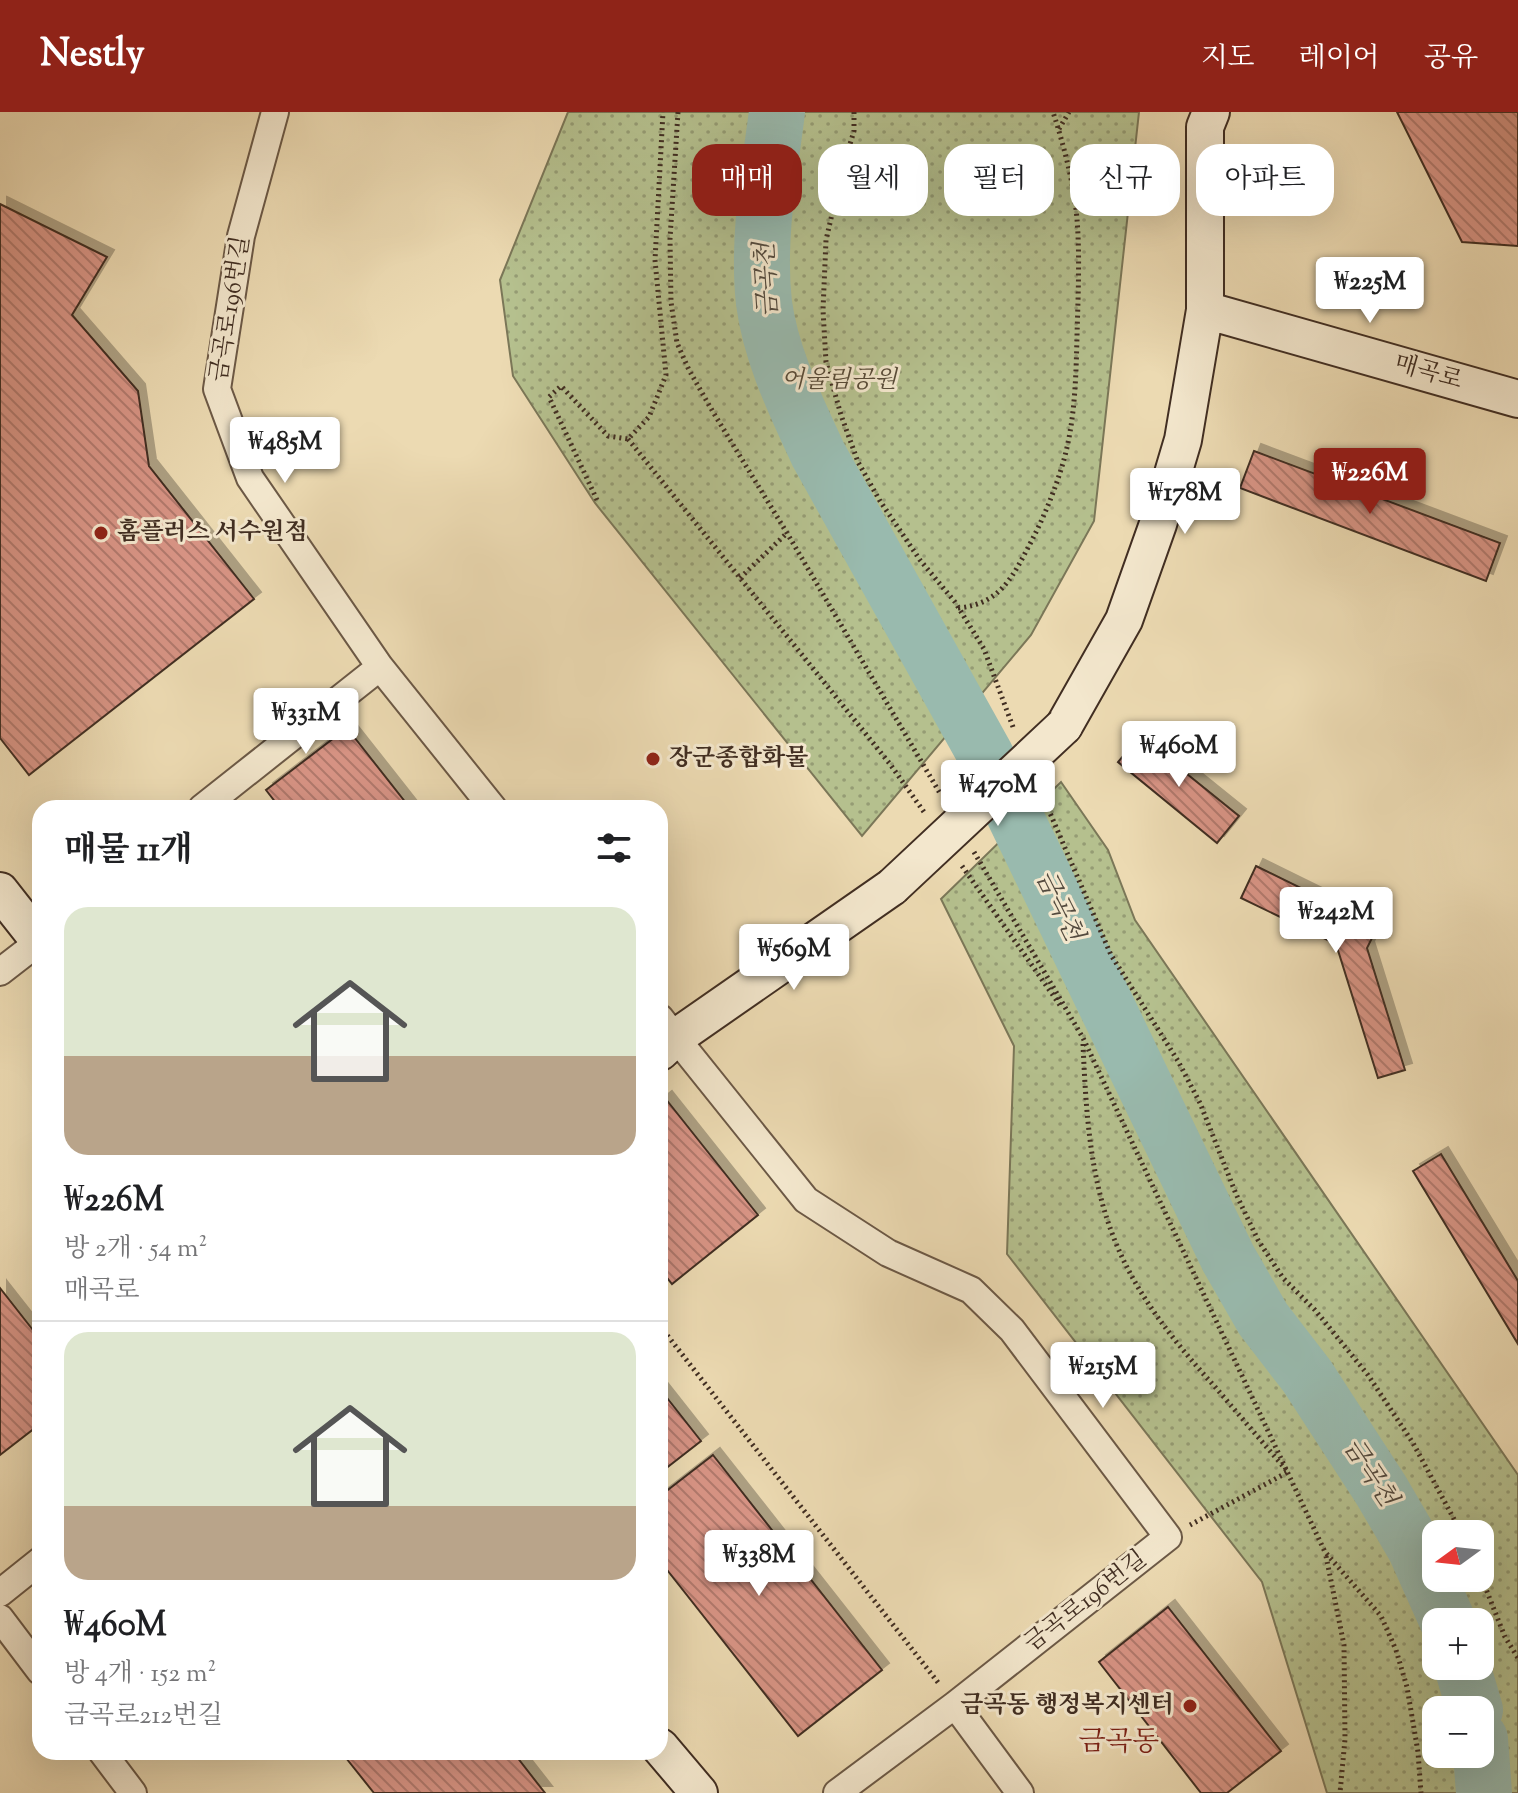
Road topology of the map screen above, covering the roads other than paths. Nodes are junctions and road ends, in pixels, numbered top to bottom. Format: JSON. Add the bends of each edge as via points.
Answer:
{"nodes":[{"id":1,"x":275,"y":112,"type":"edge"},
{"id":2,"x":1211,"y":112,"type":"edge"},
{"id":3,"x":1205,"y":310,"type":"junction"},
{"id":4,"x":1518,"y":399,"type":"edge"},
{"id":5,"x":380,"y":667,"type":"junction"},
{"id":6,"x":212,"y":800,"type":"edge"},
{"id":7,"x":487,"y":800,"type":"edge"},
{"id":8,"x":0,"y":891,"type":"edge"},
{"id":9,"x":32,"y":932,"type":"edge"},
{"id":10,"x":32,"y":948,"type":"edge"},
{"id":11,"x":0,"y":972,"type":"edge"},
{"id":12,"x":668,"y":1034,"type":"edge"},
{"id":13,"x":668,"y":1039,"type":"edge"},
{"id":14,"x":32,"y":1567,"type":"edge"},
{"id":15,"x":0,"y":1593,"type":"edge"},
{"id":16,"x":0,"y":1618,"type":"edge"},
{"id":17,"x":32,"y":1660,"type":"edge"},
{"id":18,"x":955,"y":1705,"type":"junction"},
{"id":19,"x":668,"y":1756,"type":"edge"},
{"id":20,"x":108,"y":1760,"type":"edge"},
{"id":21,"x":133,"y":1793,"type":"edge"},
{"id":22,"x":699,"y":1793,"type":"edge"},
{"id":23,"x":837,"y":1793,"type":"edge"},
{"id":24,"x":1020,"y":1793,"type":"edge"}],
"edges":[{"from":1,"to":5,"type":"street","name":"금곡로196번길","via":[[241,236],[217,389],[250,478]]},
{"from":2,"to":3,"type":"street","via":[[1205,127]]},
{"from":3,"to":4,"type":"street","name":"매곡로"},
{"from":3,"to":12,"type":"street","bridge":true,"via":[[1183,440],[1158,524],[1124,620],[1064,726],[892,887]]},
{"from":5,"to":6,"type":"street"},
{"from":5,"to":7,"type":"street","name":"금곡로196번길"},
{"from":8,"to":9,"type":"street"},
{"from":10,"to":11,"type":"street"},
{"from":13,"to":18,"type":"street","name":"금곡로196번길","via":[[806,1200],[888,1253],[971,1290],[1012,1330],[1168,1537]]},
{"from":14,"to":15,"type":"street"},
{"from":16,"to":17,"type":"street"},
{"from":18,"to":23,"type":"street","name":"금곡로196번길"},
{"from":18,"to":24,"type":"street"},
{"from":19,"to":22,"type":"street"},
{"from":20,"to":21,"type":"street"}]}
